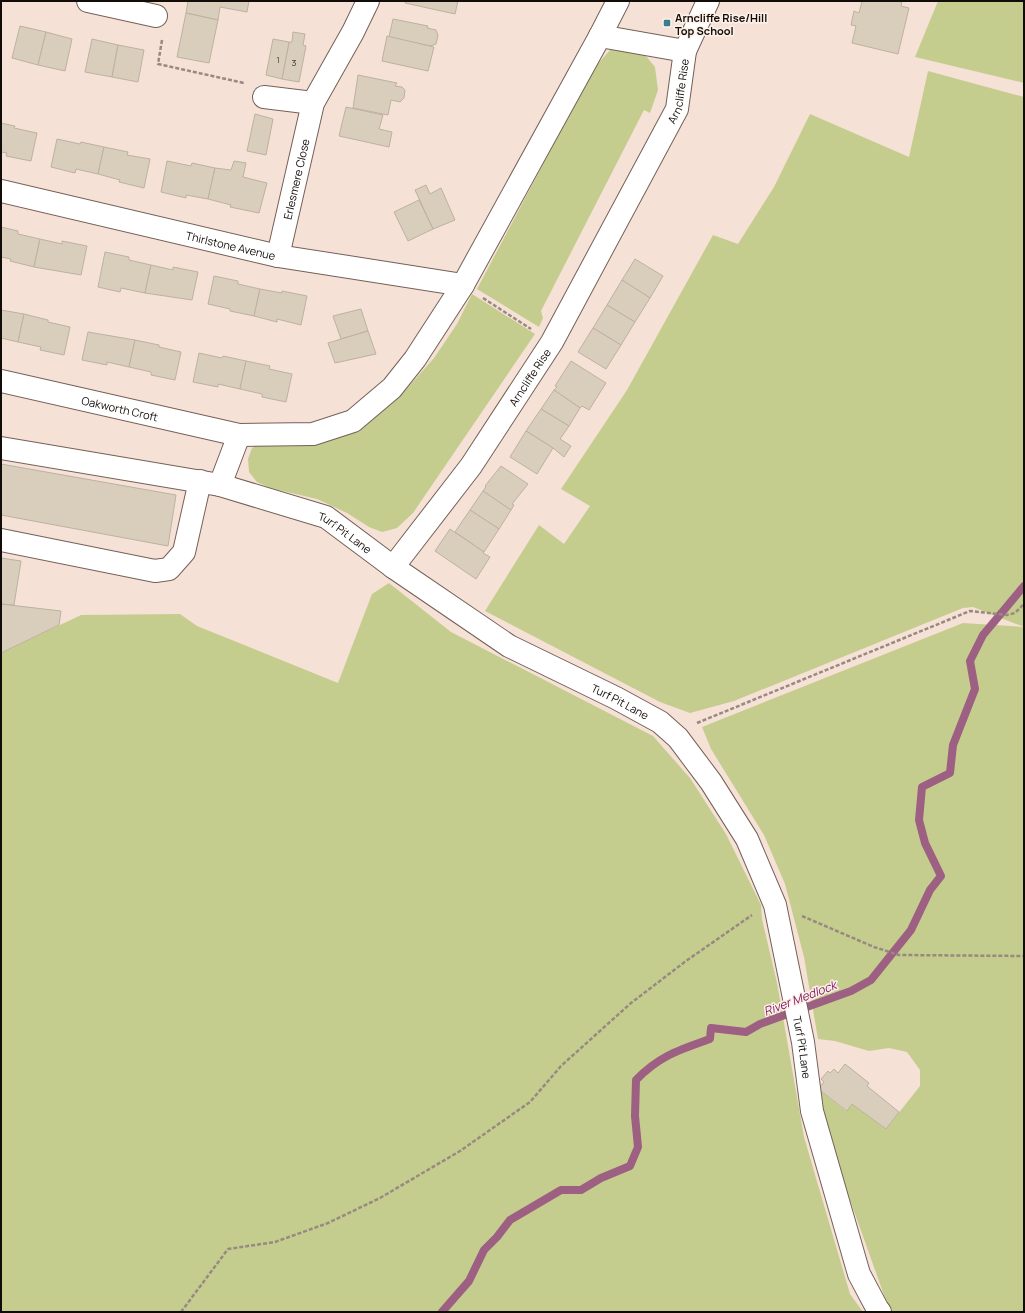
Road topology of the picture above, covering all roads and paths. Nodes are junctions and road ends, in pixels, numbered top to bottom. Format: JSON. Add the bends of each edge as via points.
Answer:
{"nodes":[{"id":1,"x":88,"y":1,"type":"edge"},
{"id":2,"x":368,"y":1,"type":"edge"},
{"id":3,"x":618,"y":1,"type":"edge"},
{"id":4,"x":708,"y":1,"type":"edge"},
{"id":5,"x":156,"y":16,"type":"joint"},
{"id":6,"x":600,"y":36,"type":"junction"},
{"id":7,"x":685,"y":51,"type":"junction"},
{"id":8,"x":264,"y":97,"type":"joint"},
{"id":9,"x":313,"y":103,"type":"junction"},
{"id":10,"x":1,"y":190,"type":"edge"},
{"id":11,"x":278,"y":256,"type":"junction"},
{"id":12,"x":463,"y":285,"type":"junction"},
{"id":13,"x":552,"y":342,"type":"junction"},
{"id":14,"x":1,"y":381,"type":"edge"},
{"id":15,"x":239,"y":435,"type":"junction"},
{"id":16,"x":1,"y":448,"type":"edge"},
{"id":17,"x":210,"y":483,"type":"junction"},
{"id":18,"x":1,"y":540,"type":"edge"},
{"id":19,"x":393,"y":567,"type":"junction"},
{"id":20,"x":1024,"y":604,"type":"edge"},
{"id":21,"x":678,"y":738,"type":"junction"},
{"id":22,"x":777,"y":913,"type":"junction"},
{"id":23,"x":1024,"y":956,"type":"edge"},
{"id":24,"x":878,"y":1310,"type":"edge"},
{"id":25,"x":181,"y":1312,"type":"edge"}],
"edges":[{"from":1,"to":5,"type":"street"},
{"from":2,"to":9,"type":"street","name":"Erlesmere Close"},
{"from":3,"to":6,"type":"street"},
{"from":4,"to":7,"type":"street"},
{"from":5,"to":8,"type":"path","via":[[162,39],[158,64],[256,86]]},
{"from":6,"to":7,"type":"street","name":"Arncliffe Rise"},
{"from":6,"to":12,"type":"street"},
{"from":7,"to":13,"type":"street","name":"Arncliffe Rise","via":[[677,109]]},
{"from":8,"to":9,"type":"street"},
{"from":9,"to":11,"type":"street","name":"Erlesmere Close"},
{"from":10,"to":11,"type":"street","name":"Thirlstone Avenue"},
{"from":11,"to":12,"type":"street","name":"Thirlstone Avenue"},
{"from":12,"to":13,"type":"path"},
{"from":12,"to":15,"type":"street","name":"Oakworth Croft","via":[[392,388],[353,421],[313,434]]},
{"from":13,"to":19,"type":"street","name":"Arncliffe Rise","via":[[471,466]]},
{"from":14,"to":15,"type":"street","name":"Oakworth Croft"},
{"from":15,"to":17,"type":"street"},
{"from":16,"to":17,"type":"street","name":"Turf Pit Lane"},
{"from":17,"to":18,"type":"street","via":[[184,552],[169,569],[155,571]]},
{"from":17,"to":19,"type":"street","name":"Turf Pit Lane","via":[[326,518]]},
{"from":19,"to":21,"type":"street","name":"Turf Pit Lane","via":[[510,646],[660,722]]},
{"from":20,"to":21,"type":"path","via":[[1015,613],[1007,615],[970,612],[695,724]]},
{"from":21,"to":22,"type":"street","name":"Turf Pit Lane","via":[[711,782],[748,839]]},
{"from":22,"to":23,"type":"path","via":[[899,955]]},
{"from":22,"to":24,"type":"street","name":"Turf Pit Lane","via":[[803,1042],[812,1111],[859,1274]]},
{"from":22,"to":25,"type":"path","via":[[762,908],[686,961],[631,1003],[561,1066],[530,1102],[460,1151],[380,1198],[328,1223],[275,1242],[228,1249]]}]}
